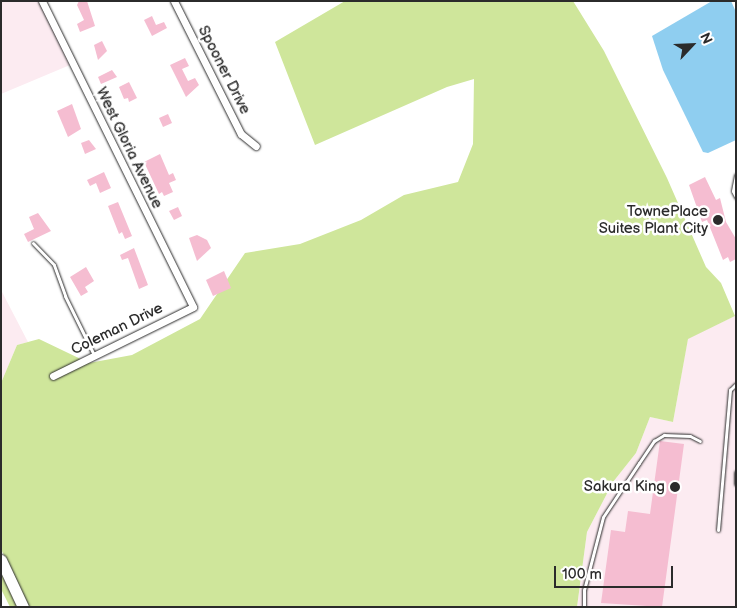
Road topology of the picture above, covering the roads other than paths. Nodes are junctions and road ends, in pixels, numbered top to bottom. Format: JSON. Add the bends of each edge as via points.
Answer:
{"nodes":[{"id":1,"x":42,"y":1,"type":"edge"},
{"id":2,"x":174,"y":1,"type":"edge"},
{"id":3,"x":256,"y":146,"type":"dead end"},
{"id":4,"x":736,"y":174,"type":"edge"},
{"id":5,"x":736,"y":197,"type":"edge"},
{"id":6,"x":33,"y":243,"type":"dead end"},
{"id":7,"x":193,"y":307,"type":"joint"},
{"id":8,"x":95,"y":355,"type":"junction"},
{"id":9,"x":53,"y":376,"type":"dead end"},
{"id":10,"x":736,"y":384,"type":"edge"},
{"id":11,"x":700,"y":441,"type":"dead end"},
{"id":12,"x":736,"y":472,"type":"edge"},
{"id":13,"x":736,"y":484,"type":"edge"},
{"id":14,"x":718,"y":530,"type":"dead end"},
{"id":15,"x":1,"y":560,"type":"edge"},
{"id":16,"x":23,"y":607,"type":"edge"},
{"id":17,"x":584,"y":607,"type":"edge"}],
"edges":[{"from":1,"to":7,"type":"street","name":"West Gloria Avenue"},
{"from":2,"to":3,"type":"street","name":"Spooner Drive","via":[[241,134]]},
{"from":4,"to":5,"type":"lane","via":[[733,191]]},
{"from":6,"to":8,"type":"lane","via":[[54,265]]},
{"from":7,"to":8,"type":"street","name":"Coleman Drive"},
{"from":8,"to":9,"type":"street","name":"Coleman Drive"},
{"from":10,"to":14,"type":"lane","via":[[730,390]]},
{"from":11,"to":17,"type":"lane","via":[[690,436],[664,435],[654,441],[603,517],[584,590]]},
{"from":12,"to":13,"type":"lane"},
{"from":15,"to":16,"type":"main road"}]}
